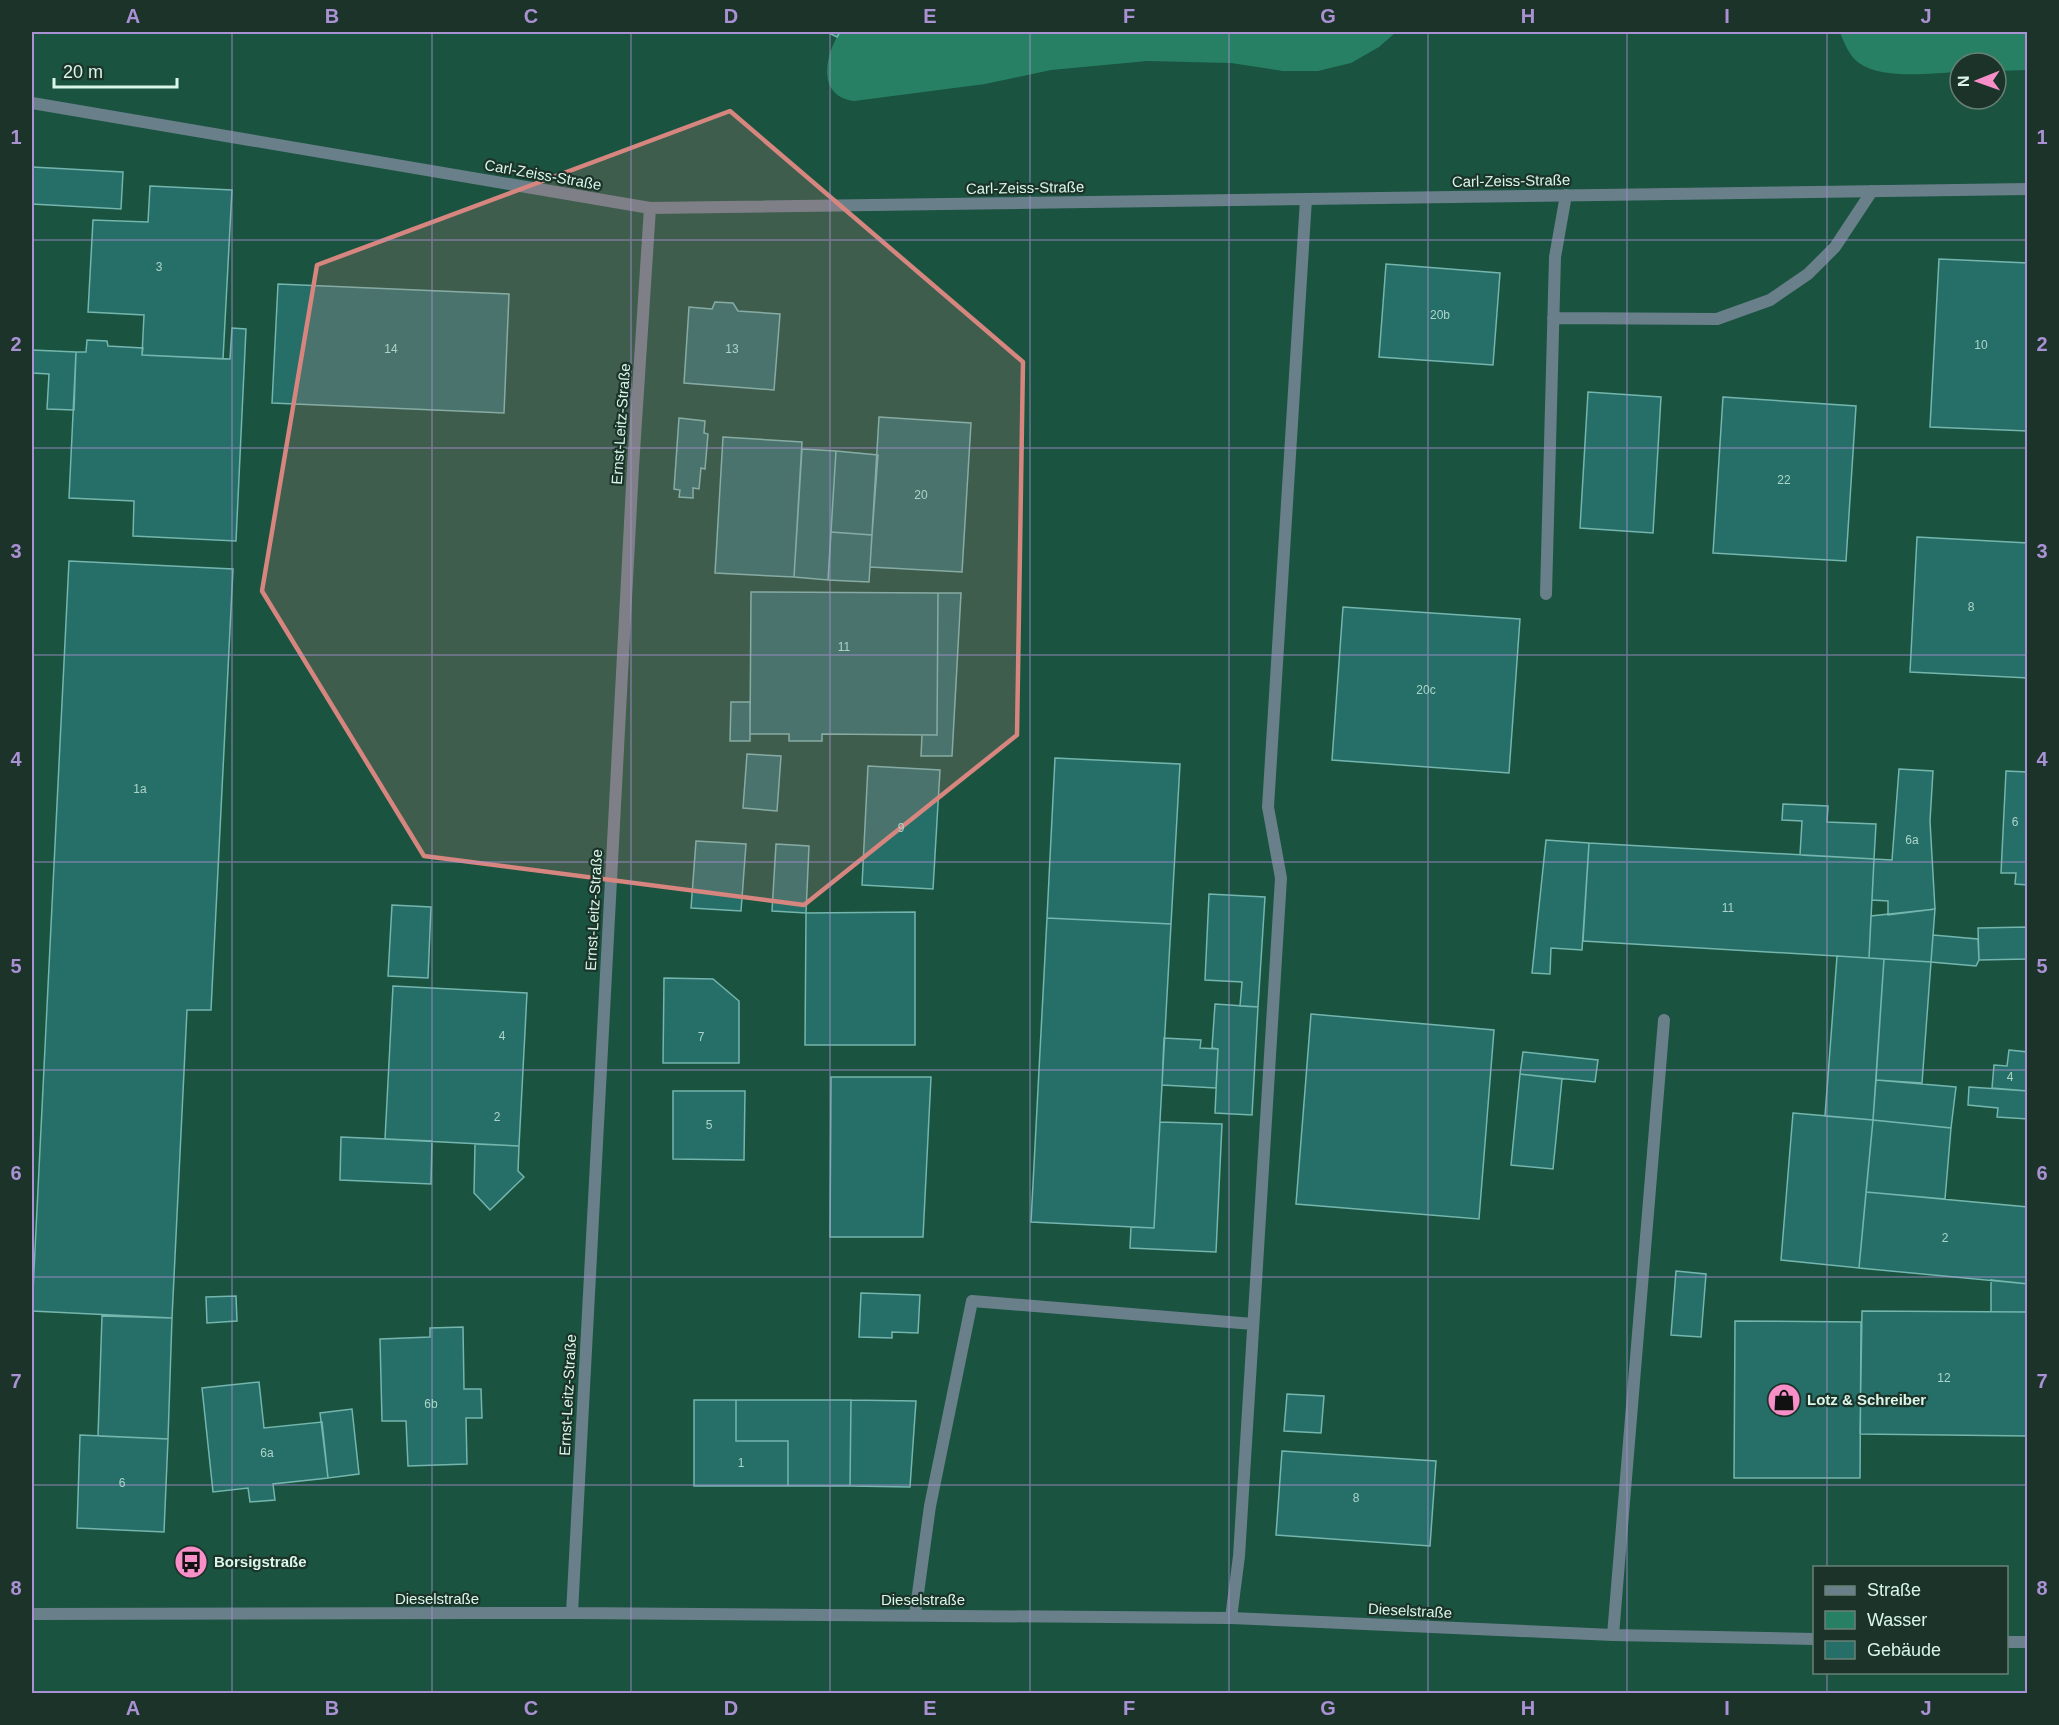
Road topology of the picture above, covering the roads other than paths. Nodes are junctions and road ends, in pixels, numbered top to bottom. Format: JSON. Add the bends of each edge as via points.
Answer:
{"nodes":[{"id":1,"x":32,"y":103,"type":"edge"},
{"id":2,"x":2028,"y":189,"type":"edge"},
{"id":3,"x":1872,"y":191,"type":"junction"},
{"id":4,"x":1566,"y":195,"type":"junction"},
{"id":5,"x":1306,"y":199,"type":"junction"},
{"id":6,"x":650,"y":208,"type":"junction"},
{"id":7,"x":1553,"y":318,"type":"junction"},
{"id":8,"x":1546,"y":594,"type":"dead end"},
{"id":9,"x":1664,"y":1020,"type":"dead end"},
{"id":10,"x":1253,"y":1324,"type":"junction"},
{"id":11,"x":572,"y":1613,"type":"junction"},
{"id":12,"x":32,"y":1614,"type":"edge"},
{"id":13,"x":915,"y":1615,"type":"junction"},
{"id":14,"x":1231,"y":1618,"type":"junction"},
{"id":15,"x":1613,"y":1635,"type":"junction"},
{"id":16,"x":1813,"y":1639,"type":"edge"},
{"id":17,"x":2008,"y":1642,"type":"edge"},
{"id":18,"x":2028,"y":1642,"type":"edge"}],
"edges":[{"from":1,"to":6,"type":"street","name":"Carl-Zeiss-Straße"},
{"from":2,"to":3,"type":"street","name":"Carl-Zeiss-Straße"},
{"from":3,"to":4,"type":"street","name":"Carl-Zeiss-Straße"},
{"from":3,"to":7,"type":"street","via":[[1835,247],[1809,274],[1770,300],[1717,319]]},
{"from":4,"to":5,"type":"street","name":"Carl-Zeiss-Straße"},
{"from":4,"to":7,"type":"street","via":[[1555,257]]},
{"from":5,"to":6,"type":"street","name":"Carl-Zeiss-Straße"},
{"from":5,"to":10,"type":"street","via":[[1268,807],[1281,878]]},
{"from":6,"to":11,"type":"street","name":"Ernst-Leitz-Straße","via":[[632,478]]},
{"from":7,"to":8,"type":"street"},
{"from":9,"to":15,"type":"street"},
{"from":10,"to":13,"type":"street","via":[[972,1301],[930,1506]]},
{"from":10,"to":14,"type":"street","via":[[1239,1556]]},
{"from":11,"to":12,"type":"street","name":"Dieselstraße"},
{"from":11,"to":13,"type":"street","name":"Dieselstraße"},
{"from":13,"to":14,"type":"street","name":"Dieselstraße"},
{"from":14,"to":15,"type":"street","name":"Dieselstraße"},
{"from":15,"to":16,"type":"street","name":"Dieselstraße"},
{"from":17,"to":18,"type":"street"}]}
